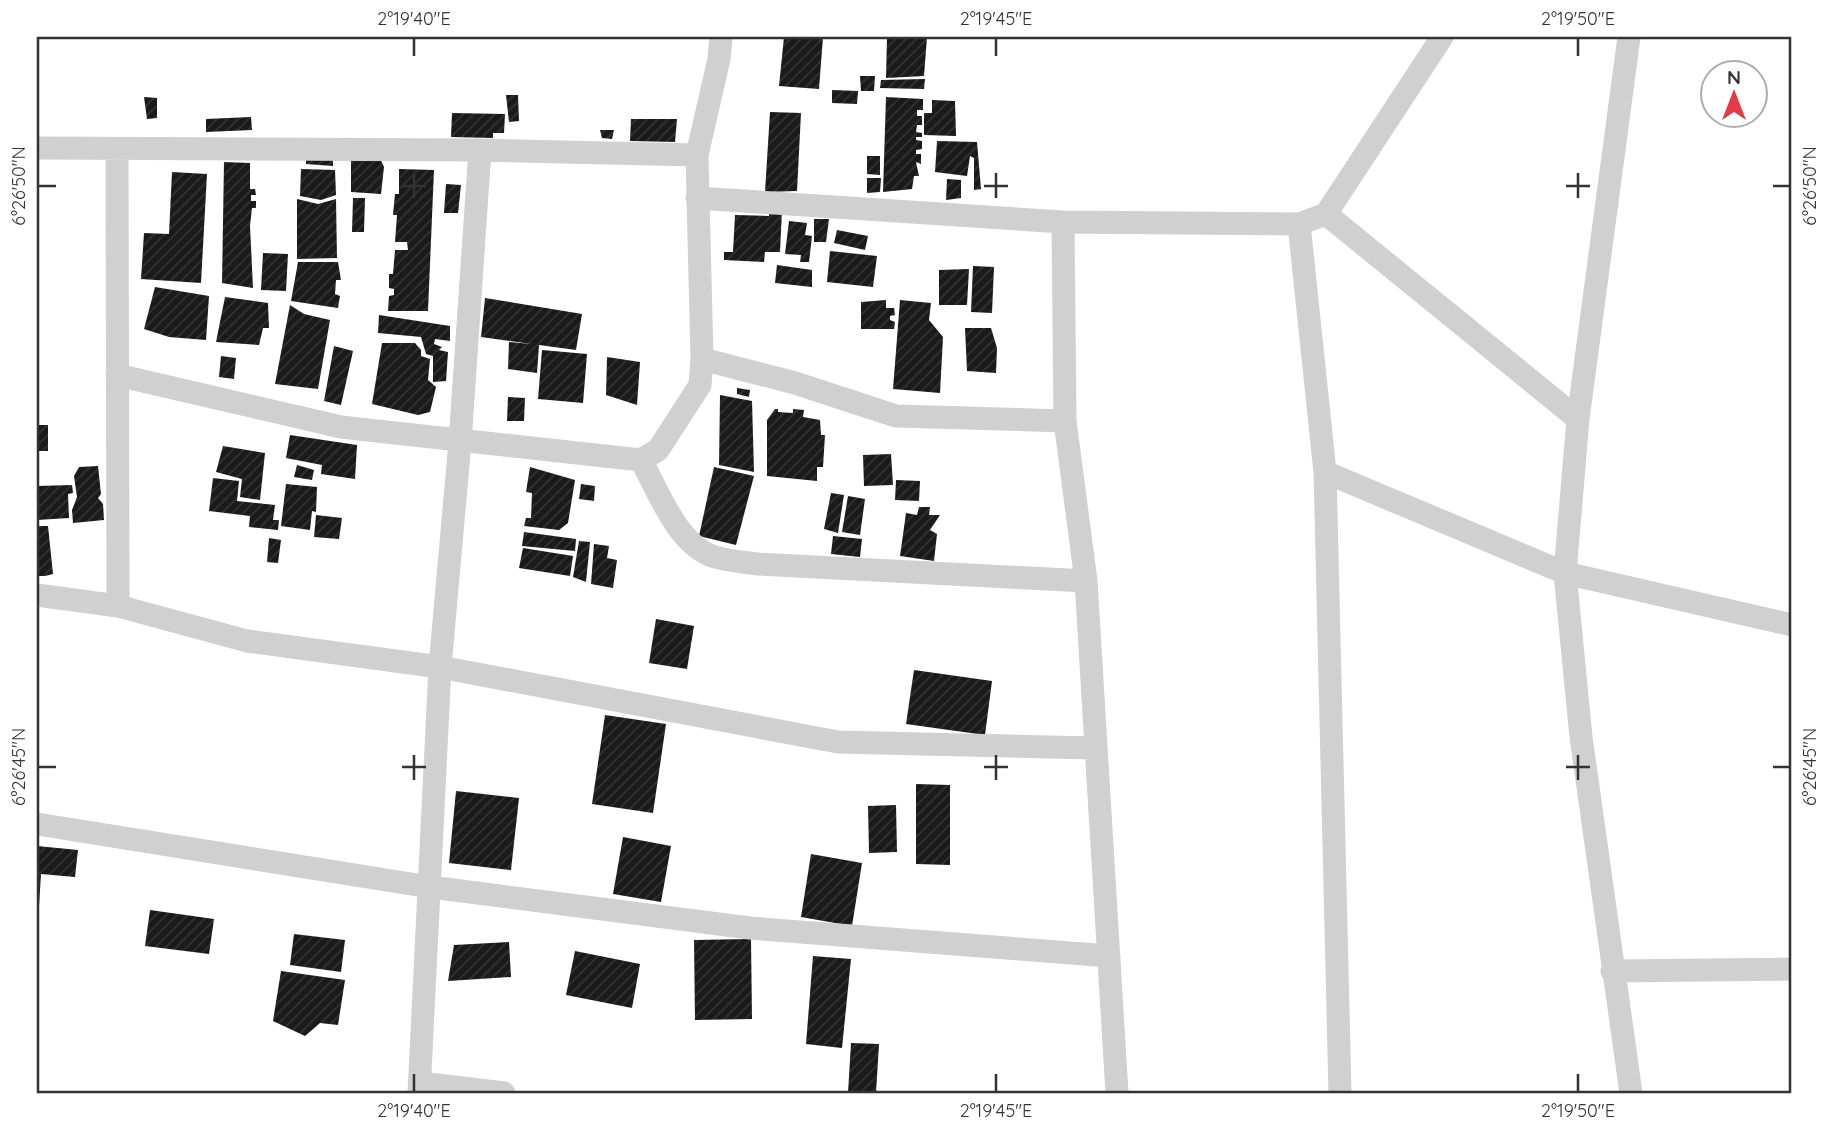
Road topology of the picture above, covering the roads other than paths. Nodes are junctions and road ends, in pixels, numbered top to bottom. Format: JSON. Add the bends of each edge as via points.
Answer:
{"nodes":[{"id":1,"x":721,"y":37,"type":"edge"},
{"id":2,"x":1442,"y":37,"type":"edge"},
{"id":3,"x":1629,"y":37,"type":"edge"},
{"id":4,"x":37,"y":148,"type":"edge"},
{"id":5,"x":117,"y":149,"type":"junction"},
{"id":6,"x":480,"y":150,"type":"junction"},
{"id":7,"x":697,"y":155,"type":"junction"},
{"id":8,"x":697,"y":198,"type":"junction"},
{"id":9,"x":1326,"y":214,"type":"junction"},
{"id":10,"x":1063,"y":222,"type":"junction"},
{"id":11,"x":1299,"y":224,"type":"junction"},
{"id":12,"x":702,"y":359,"type":"junction"},
{"id":13,"x":117,"y":375,"type":"junction"},
{"id":14,"x":1578,"y":419,"type":"junction"},
{"id":15,"x":1065,"y":421,"type":"junction"},
{"id":16,"x":460,"y":442,"type":"junction"},
{"id":17,"x":641,"y":460,"type":"junction"},
{"id":18,"x":1325,"y":472,"type":"junction"},
{"id":19,"x":1566,"y":573,"type":"junction"},
{"id":20,"x":1086,"y":581,"type":"junction"},
{"id":21,"x":37,"y":595,"type":"edge"},
{"id":22,"x":118,"y":606,"type":"junction"},
{"id":23,"x":1792,"y":625,"type":"edge"},
{"id":24,"x":440,"y":667,"type":"junction"},
{"id":25,"x":1096,"y":748,"type":"junction"},
{"id":26,"x":37,"y":824,"type":"edge"},
{"id":27,"x":430,"y":887,"type":"junction"},
{"id":28,"x":1109,"y":956,"type":"junction"},
{"id":29,"x":1792,"y":969,"type":"edge"},
{"id":30,"x":1612,"y":971,"type":"junction"},
{"id":31,"x":419,"y":1088,"type":"edge"},
{"id":32,"x":504,"y":1093,"type":"edge"},
{"id":33,"x":1117,"y":1093,"type":"edge"},
{"id":34,"x":1340,"y":1093,"type":"edge"},
{"id":35,"x":1631,"y":1093,"type":"edge"}],
"edges":[{"from":1,"to":7,"type":"street"},
{"from":2,"to":9,"type":"street"},
{"from":3,"to":14,"type":"street"},
{"from":4,"to":5,"type":"street"},
{"from":5,"to":6,"type":"street"},
{"from":5,"to":13,"type":"street"},
{"from":6,"to":7,"type":"street"},
{"from":6,"to":16,"type":"street"},
{"from":7,"to":8,"type":"street"},
{"from":8,"to":10,"type":"street"},
{"from":8,"to":12,"type":"street"},
{"from":9,"to":11,"type":"street"},
{"from":9,"to":14,"type":"street"},
{"from":10,"to":11,"type":"street"},
{"from":10,"to":15,"type":"street"},
{"from":11,"to":18,"type":"street"},
{"from":12,"to":15,"type":"street","via":[[845,397],[896,416]]},
{"from":12,"to":17,"type":"street","via":[[699,385],[659,450]]},
{"from":13,"to":16,"type":"street","via":[[341,427]]},
{"from":13,"to":22,"type":"street"},
{"from":14,"to":19,"type":"street"},
{"from":15,"to":20,"type":"street"},
{"from":16,"to":17,"type":"street"},
{"from":16,"to":24,"type":"street"},
{"from":17,"to":20,"type":"street","via":[[679,528],[713,557],[758,564]]},
{"from":18,"to":19,"type":"street"},
{"from":18,"to":34,"type":"street"},
{"from":19,"to":23,"type":"street"},
{"from":19,"to":30,"type":"street","via":[[1581,737]]},
{"from":20,"to":25,"type":"street"},
{"from":21,"to":22,"type":"street"},
{"from":22,"to":24,"type":"street","via":[[247,641]]},
{"from":24,"to":25,"type":"street","via":[[838,742]]},
{"from":24,"to":27,"type":"street"},
{"from":25,"to":28,"type":"street"},
{"from":26,"to":27,"type":"street"},
{"from":27,"to":28,"type":"street","via":[[750,928]]},
{"from":27,"to":31,"type":"street"},
{"from":28,"to":33,"type":"street"},
{"from":29,"to":30,"type":"street"},
{"from":30,"to":35,"type":"street"},
{"from":31,"to":32,"type":"street"}]}
